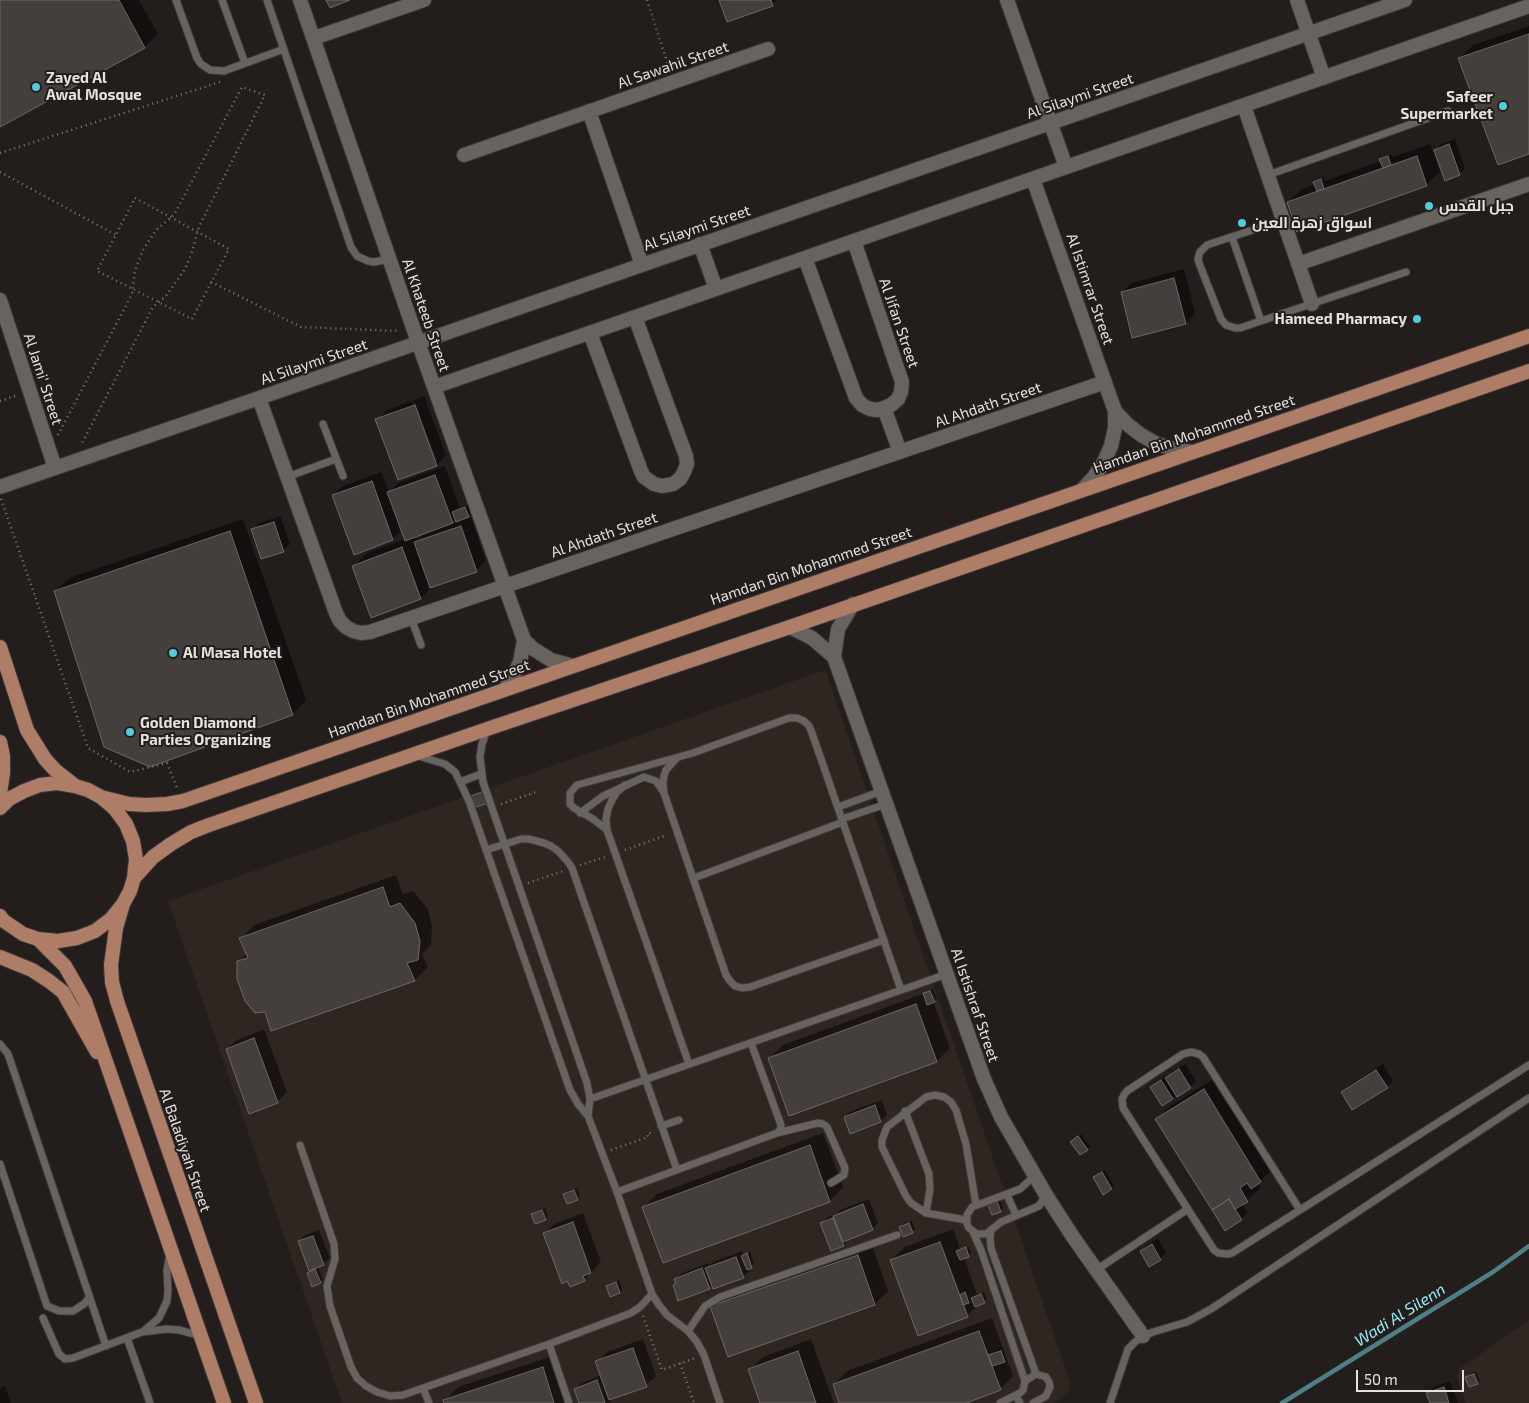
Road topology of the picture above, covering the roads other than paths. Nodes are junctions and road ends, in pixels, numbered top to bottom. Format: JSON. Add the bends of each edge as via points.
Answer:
{"nodes":[{"id":1,"x":176,"y":0,"type":"edge"},
{"id":2,"x":222,"y":0,"type":"edge"},
{"id":3,"x":267,"y":0,"type":"edge"},
{"id":4,"x":300,"y":0,"type":"edge"},
{"id":5,"x":424,"y":0,"type":"edge"},
{"id":6,"x":1007,"y":0,"type":"edge"},
{"id":7,"x":1297,"y":0,"type":"edge"},
{"id":8,"x":1405,"y":0,"type":"edge"},
{"id":9,"x":1529,"y":6,"type":"edge"},
{"id":10,"x":1308,"y":33,"type":"junction"},
{"id":11,"x":314,"y":38,"type":"junction"},
{"id":12,"x":768,"y":49,"type":"dead end"},
{"id":13,"x":284,"y":50,"type":"junction"},
{"id":14,"x":245,"y":63,"type":"junction"},
{"id":15,"x":1324,"y":78,"type":"junction"},
{"id":16,"x":1244,"y":106,"type":"junction"},
{"id":17,"x":589,"y":111,"type":"junction"},
{"id":18,"x":1448,"y":111,"type":"dead end"},
{"id":19,"x":1050,"y":123,"type":"junction"},
{"id":20,"x":464,"y":155,"type":"dead end"},
{"id":21,"x":1066,"y":167,"type":"junction"},
{"id":22,"x":1268,"y":175,"type":"junction"},
{"id":23,"x":1033,"y":178,"type":"junction"},
{"id":24,"x":1529,"y":184,"type":"edge"},
{"id":25,"x":1283,"y":220,"type":"junction"},
{"id":26,"x":1232,"y":237,"type":"junction"},
{"id":27,"x":854,"y":241,"type":"junction"},
{"id":28,"x":700,"y":244,"type":"junction"},
{"id":29,"x":805,"y":258,"type":"junction"},
{"id":30,"x":390,"y":259,"type":"junction"},
{"id":31,"x":1298,"y":264,"type":"junction"},
{"id":32,"x":642,"y":265,"type":"junction"},
{"id":33,"x":1406,"y":272,"type":"dead end"},
{"id":34,"x":716,"y":289,"type":"junction"},
{"id":35,"x":0,"y":300,"type":"edge"},
{"id":36,"x":1312,"y":304,"type":"junction"},
{"id":37,"x":635,"y":317,"type":"junction"},
{"id":38,"x":1261,"y":321,"type":"junction"},
{"id":39,"x":590,"y":333,"type":"junction"},
{"id":40,"x":1529,"y":336,"type":"edge"},
{"id":41,"x":418,"y":342,"type":"junction"},
{"id":42,"x":1529,"y":371,"type":"edge"},
{"id":43,"x":1105,"y":382,"type":"junction"},
{"id":44,"x":434,"y":386,"type":"junction"},
{"id":45,"x":259,"y":398,"type":"junction"},
{"id":46,"x":884,"y":408,"type":"junction"},
{"id":47,"x":1116,"y":411,"type":"junction"},
{"id":48,"x":323,"y":424,"type":"dead end"},
{"id":49,"x":900,"y":452,"type":"junction"},
{"id":50,"x":1192,"y":452,"type":"junction"},
{"id":51,"x":336,"y":459,"type":"junction"},
{"id":52,"x":55,"y":468,"type":"junction"},
{"id":53,"x":343,"y":476,"type":"dead end"},
{"id":54,"x":287,"y":477,"type":"junction"},
{"id":55,"x":3,"y":486,"type":"edge"},
{"id":56,"x":1082,"y":490,"type":"junction"},
{"id":57,"x":505,"y":586,"type":"junction"},
{"id":58,"x":853,"y":604,"type":"junction"},
{"id":59,"x":411,"y":618,"type":"junction"},
{"id":60,"x":790,"y":627,"type":"junction"},
{"id":61,"x":524,"y":640,"type":"junction"},
{"id":62,"x":421,"y":645,"type":"dead end"},
{"id":63,"x":0,"y":646,"type":"edge"},
{"id":64,"x":834,"y":657,"type":"junction"},
{"id":65,"x":573,"y":666,"type":"junction"},
{"id":66,"x":504,"y":690,"type":"junction"},
{"id":67,"x":488,"y":729,"type":"junction"},
{"id":68,"x":0,"y":742,"type":"edge"},
{"id":69,"x":413,"y":754,"type":"junction"},
{"id":70,"x":678,"y":757,"type":"junction"},
{"id":71,"x":481,"y":774,"type":"junction"},
{"id":72,"x":460,"y":782,"type":"junction"},
{"id":73,"x":625,"y":785,"type":"junction"},
{"id":74,"x":74,"y":786,"type":"junction"},
{"id":75,"x":664,"y":793,"type":"junction"},
{"id":76,"x":0,"y":794,"type":"edge"},
{"id":77,"x":101,"y":797,"type":"junction"},
{"id":78,"x":884,"y":797,"type":"junction"},
{"id":79,"x":838,"y":807,"type":"junction"},
{"id":80,"x":0,"y":808,"type":"edge"},
{"id":81,"x":580,"y":812,"type":"junction"},
{"id":82,"x":842,"y":821,"type":"junction"},
{"id":83,"x":607,"y":830,"type":"junction"},
{"id":84,"x":504,"y":844,"type":"junction"},
{"id":85,"x":486,"y":850,"type":"junction"},
{"id":86,"x":134,"y":878,"type":"junction"},
{"id":87,"x":694,"y":878,"type":"junction"},
{"id":88,"x":123,"y":904,"type":"junction"},
{"id":89,"x":0,"y":916,"type":"edge"},
{"id":90,"x":0,"y":926,"type":"edge"},
{"id":91,"x":23,"y":934,"type":"junction"},
{"id":92,"x":38,"y":939,"type":"junction"},
{"id":93,"x":884,"y":940,"type":"junction"},
{"id":94,"x":0,"y":957,"type":"edge"},
{"id":95,"x":947,"y":974,"type":"junction"},
{"id":96,"x":901,"y":990,"type":"junction"},
{"id":97,"x":751,"y":1043,"type":"junction"},
{"id":98,"x":0,"y":1044,"type":"edge"},
{"id":99,"x":689,"y":1064,"type":"junction"},
{"id":100,"x":1529,"y":1065,"type":"edge"},
{"id":101,"x":110,"y":1076,"type":"junction"},
{"id":102,"x":645,"y":1080,"type":"junction"},
{"id":103,"x":1529,"y":1098,"type":"edge"},
{"id":104,"x":590,"y":1100,"type":"junction"},
{"id":105,"x":905,"y":1111,"type":"junction"},
{"id":106,"x":588,"y":1116,"type":"junction"},
{"id":107,"x":679,"y":1120,"type":"dead end"},
{"id":108,"x":662,"y":1128,"type":"junction"},
{"id":109,"x":778,"y":1133,"type":"junction"},
{"id":110,"x":300,"y":1146,"type":"dead end"},
{"id":111,"x":0,"y":1164,"type":"edge"},
{"id":112,"x":677,"y":1170,"type":"junction"},
{"id":113,"x":1034,"y":1174,"type":"junction"},
{"id":114,"x":831,"y":1183,"type":"dead end"},
{"id":115,"x":617,"y":1192,"type":"junction"},
{"id":116,"x":1046,"y":1194,"type":"junction"},
{"id":117,"x":1007,"y":1195,"type":"junction"},
{"id":118,"x":976,"y":1205,"type":"junction"},
{"id":119,"x":1188,"y":1209,"type":"junction"},
{"id":120,"x":1300,"y":1210,"type":"junction"},
{"id":121,"x":926,"y":1213,"type":"junction"},
{"id":122,"x":1016,"y":1216,"type":"junction"},
{"id":123,"x":966,"y":1220,"type":"junction"},
{"id":124,"x":973,"y":1232,"type":"junction"},
{"id":125,"x":991,"y":1232,"type":"junction"},
{"id":126,"x":897,"y":1235,"type":"dead end"},
{"id":127,"x":171,"y":1248,"type":"junction"},
{"id":128,"x":1096,"y":1270,"type":"junction"},
{"id":129,"x":652,"y":1294,"type":"junction"},
{"id":130,"x":89,"y":1298,"type":"junction"},
{"id":131,"x":43,"y":1318,"type":"dead end"},
{"id":132,"x":142,"y":1332,"type":"junction"},
{"id":133,"x":688,"y":1332,"type":"junction"},
{"id":134,"x":201,"y":1336,"type":"junction"},
{"id":135,"x":1143,"y":1336,"type":"junction"},
{"id":136,"x":127,"y":1338,"type":"junction"},
{"id":137,"x":548,"y":1344,"type":"junction"},
{"id":138,"x":106,"y":1346,"type":"junction"},
{"id":139,"x":1036,"y":1374,"type":"junction"},
{"id":140,"x":1024,"y":1381,"type":"junction"},
{"id":141,"x":423,"y":1388,"type":"junction"},
{"id":142,"x":1018,"y":1400,"type":"edge"},
{"id":143,"x":150,"y":1403,"type":"edge"},
{"id":144,"x":224,"y":1403,"type":"edge"},
{"id":145,"x":256,"y":1403,"type":"edge"},
{"id":146,"x":428,"y":1403,"type":"edge"},
{"id":147,"x":569,"y":1403,"type":"edge"},
{"id":148,"x":720,"y":1403,"type":"edge"},
{"id":149,"x":1000,"y":1403,"type":"edge"},
{"id":150,"x":1033,"y":1403,"type":"edge"},
{"id":151,"x":1110,"y":1403,"type":"edge"}],
"edges":[{"from":1,"to":14,"type":"lane","via":[[197,58],[205,68],[224,71]]},
{"from":2,"to":14,"type":"lane"},
{"from":3,"to":13,"type":"lane"},
{"from":4,"to":11,"type":"street","name":"Al Khateeb Street"},
{"from":5,"to":11,"type":"street"},
{"from":6,"to":19,"type":"street"},
{"from":7,"to":10,"type":"street"},
{"from":8,"to":10,"type":"street","name":"Al Silaymi Street"},
{"from":9,"to":15,"type":"street"},
{"from":10,"to":15,"type":"street"},
{"from":10,"to":19,"type":"street","name":"Al Silaymi Street"},
{"from":11,"to":30,"type":"street","name":"Al Khateeb Street"},
{"from":12,"to":17,"type":"street","name":"Al Sawahil Street"},
{"from":13,"to":14,"type":"lane"},
{"from":13,"to":30,"type":"lane","via":[[351,247],[357,256],[368,261]]},
{"from":15,"to":16,"type":"street"},
{"from":16,"to":21,"type":"street"},
{"from":16,"to":22,"type":"street"},
{"from":17,"to":20,"type":"street","name":"Al Sawahil Street"},
{"from":17,"to":32,"type":"street"},
{"from":18,"to":22,"type":"lane"},
{"from":19,"to":21,"type":"street"},
{"from":19,"to":28,"type":"street","name":"Al Silaymi Street"},
{"from":21,"to":23,"type":"street"},
{"from":22,"to":25,"type":"street"},
{"from":23,"to":27,"type":"street"},
{"from":23,"to":43,"type":"street","name":"Al Istimrar Street"},
{"from":24,"to":31,"type":"street"},
{"from":25,"to":26,"type":"lane"},
{"from":25,"to":31,"type":"street"},
{"from":26,"to":38,"type":"lane"},
{"from":26,"to":38,"type":"lane","via":[[1203,248],[1199,263],[1223,322],[1240,328]]},
{"from":27,"to":29,"type":"street"},
{"from":27,"to":46,"type":"street","name":"Al Jifan Street","via":[[902,382],[898,399]]},
{"from":28,"to":32,"type":"street","name":"Al Silaymi Street"},
{"from":28,"to":34,"type":"street"},
{"from":29,"to":34,"type":"street"},
{"from":29,"to":46,"type":"street","via":[[856,398],[870,409]]},
{"from":30,"to":41,"type":"street","name":"Al Khateeb Street"},
{"from":31,"to":36,"type":"street"},
{"from":32,"to":41,"type":"street","name":"Al Silaymi Street"},
{"from":33,"to":36,"type":"lane"},
{"from":34,"to":37,"type":"street"},
{"from":35,"to":52,"type":"street","name":"Al Jami' Street"},
{"from":36,"to":38,"type":"lane"},
{"from":37,"to":39,"type":"street"},
{"from":37,"to":39,"type":"street","via":[[686,456],[684,472],[673,484],[662,486],[644,477]]},
{"from":39,"to":44,"type":"street"},
{"from":40,"to":50,"type":"main road","name":"Hamdan Bin Mohammed Street"},
{"from":41,"to":44,"type":"street","name":"Al Khateeb Street"},
{"from":41,"to":45,"type":"street","name":"Al Silaymi Street"},
{"from":42,"to":58,"type":"main road"},
{"from":43,"to":47,"type":"street","name":"Al Istimrar Street"},
{"from":43,"to":49,"type":"street","name":"Al Ahdath Street"},
{"from":44,"to":57,"type":"street","name":"Al Khateeb Street"},
{"from":45,"to":52,"type":"street","name":"Al Silaymi Street"},
{"from":45,"to":54,"type":"street","name":"Al Ahdath Street"},
{"from":46,"to":49,"type":"street"},
{"from":47,"to":50,"type":"street","name":"Al Istimrar Street","via":[[1127,424],[1157,444]]},
{"from":47,"to":56,"type":"street","name":"Al Istimrar Street","via":[[1111,446],[1104,462]]},
{"from":48,"to":51,"type":"lane"},
{"from":49,"to":57,"type":"street","name":"Al Ahdath Street"},
{"from":50,"to":56,"type":"main road","name":"Hamdan Bin Mohammed Street"},
{"from":51,"to":53,"type":"lane"},
{"from":51,"to":54,"type":"lane"},
{"from":52,"to":55,"type":"street","name":"Al Silaymi Street"},
{"from":54,"to":59,"type":"street","name":"Al Ahdath Street","via":[[340,621],[361,633]]},
{"from":56,"to":65,"type":"main road","name":"Hamdan Bin Mohammed Street"},
{"from":57,"to":59,"type":"street","name":"Al Ahdath Street"},
{"from":57,"to":61,"type":"street","name":"Al Khateeb Street"},
{"from":58,"to":60,"type":"main road"},
{"from":58,"to":64,"type":"street","name":"Al Istishraf Street","via":[[838,629]]},
{"from":59,"to":62,"type":"lane"},
{"from":60,"to":64,"type":"street","name":"Al Istishraf Street","via":[[812,638]]},
{"from":60,"to":67,"type":"main road"},
{"from":61,"to":65,"type":"street","via":[[551,660]]},
{"from":61,"to":66,"type":"street","via":[[518,667]]},
{"from":63,"to":74,"type":"main road","via":[[30,737],[45,759]]},
{"from":64,"to":78,"type":"street","name":"Al Istishraf Street"},
{"from":65,"to":66,"type":"main road","name":"Hamdan Bin Mohammed Street"},
{"from":66,"to":77,"type":"main road","name":"Hamdan Bin Mohammed Street","via":[[183,800],[146,805]]},
{"from":67,"to":69,"type":"main road"},
{"from":67,"to":71,"type":"lane","via":[[482,744]]},
{"from":68,"to":76,"type":"main road","via":[[3,756]]},
{"from":69,"to":72,"type":"lane","via":[[444,764],[455,772]]},
{"from":69,"to":86,"type":"main road","via":[[191,832],[153,858]]},
{"from":70,"to":75,"type":"lane","via":[[666,770]]},
{"from":70,"to":79,"type":"lane","via":[[797,718],[809,726]]},
{"from":70,"to":81,"type":"lane","via":[[577,785],[569,798],[570,804]]},
{"from":71,"to":72,"type":"lane"},
{"from":71,"to":84,"type":"lane"},
{"from":72,"to":85,"type":"lane"},
{"from":73,"to":75,"type":"lane","via":[[644,777],[650,778]]},
{"from":73,"to":81,"type":"lane"},
{"from":73,"to":83,"type":"lane","via":[[614,796],[608,809]]},
{"from":74,"to":77,"type":"main road"},
{"from":74,"to":80,"type":"main road","via":[[40,785],[24,790]]},
{"from":75,"to":87,"type":"lane"},
{"from":77,"to":86,"type":"main road","via":[[126,824],[133,841],[136,859]]},
{"from":78,"to":79,"type":"lane"},
{"from":78,"to":82,"type":"lane"},
{"from":78,"to":95,"type":"street","name":"Al Istishraf Street"},
{"from":79,"to":82,"type":"lane"},
{"from":81,"to":83,"type":"lane"},
{"from":82,"to":87,"type":"lane"},
{"from":82,"to":93,"type":"lane"},
{"from":83,"to":99,"type":"lane"},
{"from":84,"to":85,"type":"lane"},
{"from":84,"to":102,"type":"lane","via":[[521,839],[544,843],[558,851],[572,868]]},
{"from":84,"to":104,"type":"lane","via":[[587,1083]]},
{"from":85,"to":106,"type":"lane","via":[[570,1090]]},
{"from":86,"to":88,"type":"main road"},
{"from":87,"to":93,"type":"lane","via":[[726,975],[742,988]]},
{"from":88,"to":92,"type":"main road","via":[[95,931],[58,941]]},
{"from":88,"to":145,"type":"main road","name":"Al Baladiyah Street","via":[[114,935],[111,965],[117,1001]]},
{"from":89,"to":91,"type":"main road"},
{"from":90,"to":91,"type":"main road"},
{"from":91,"to":92,"type":"main road"},
{"from":92,"to":101,"type":"main road","via":[[65,966],[85,1001]]},
{"from":93,"to":96,"type":"lane"},
{"from":94,"to":101,"type":"main road","via":[[32,970],[63,992]]},
{"from":95,"to":96,"type":"lane"},
{"from":95,"to":113,"type":"street","name":"Al Istishraf Street","via":[[992,1098]]},
{"from":96,"to":97,"type":"lane"},
{"from":97,"to":99,"type":"lane"},
{"from":97,"to":109,"type":"lane","via":[[781,1125]]},
{"from":98,"to":130,"type":"lane","via":[[8,1054]]},
{"from":99,"to":102,"type":"lane"},
{"from":100,"to":120,"type":"lane"},
{"from":101,"to":127,"type":"main road"},
{"from":102,"to":104,"type":"lane"},
{"from":102,"to":108,"type":"lane"},
{"from":103,"to":135,"type":"lane","via":[[1211,1309],[1187,1322]]},
{"from":104,"to":106,"type":"lane"},
{"from":105,"to":118,"type":"lane","via":[[935,1095],[951,1102],[964,1136]]},
{"from":105,"to":121,"type":"lane","via":[[929,1174]]},
{"from":105,"to":121,"type":"lane","via":[[887,1127],[882,1147],[911,1204]]},
{"from":106,"to":115,"type":"lane"},
{"from":107,"to":108,"type":"lane"},
{"from":108,"to":112,"type":"lane"},
{"from":109,"to":112,"type":"lane"},
{"from":109,"to":114,"type":"lane","via":[[818,1123],[827,1127],[845,1168],[844,1175]]},
{"from":110,"to":141,"type":"lane","via":[[334,1244],[335,1259],[327,1296],[351,1367],[366,1386],[390,1396]]},
{"from":111,"to":130,"type":"lane","via":[[47,1306],[59,1312],[72,1311]]},
{"from":112,"to":115,"type":"lane"},
{"from":113,"to":116,"type":"street","name":"Al Istishraf Street"},
{"from":113,"to":117,"type":"lane","via":[[1026,1185]]},
{"from":115,"to":129,"type":"lane"},
{"from":116,"to":122,"type":"lane","via":[[1039,1206]]},
{"from":116,"to":128,"type":"street","name":"Al Istishraf Street"},
{"from":117,"to":118,"type":"lane"},
{"from":117,"to":122,"type":"lane"},
{"from":118,"to":123,"type":"lane","via":[[968,1211]]},
{"from":119,"to":120,"type":"lane","via":[[1214,1250],[1227,1254]]},
{"from":119,"to":120,"type":"lane","via":[[1125,1111],[1122,1099],[1127,1091],[1191,1052],[1203,1057]]},
{"from":119,"to":128,"type":"lane"},
{"from":121,"to":123,"type":"lane"},
{"from":122,"to":125,"type":"lane","via":[[1001,1222]]},
{"from":123,"to":124,"type":"lane"},
{"from":124,"to":125,"type":"lane","via":[[982,1235]]},
{"from":124,"to":140,"type":"lane"},
{"from":125,"to":139,"type":"lane","via":[[990,1243]]},
{"from":126,"to":133,"type":"lane","via":[[720,1298],[706,1306]]},
{"from":127,"to":132,"type":"lane","via":[[167,1301],[159,1318]]},
{"from":127,"to":134,"type":"main road"},
{"from":128,"to":135,"type":"street","name":"Al Istishraf Street"},
{"from":129,"to":133,"type":"lane","via":[[667,1315]]},
{"from":129,"to":137,"type":"lane","via":[[640,1307],[622,1317]]},
{"from":130,"to":138,"type":"lane"},
{"from":131,"to":138,"type":"lane","via":[[59,1354],[65,1359]]},
{"from":132,"to":134,"type":"lane","via":[[167,1329]]},
{"from":132,"to":136,"type":"lane"},
{"from":133,"to":148,"type":"lane","via":[[704,1355]]},
{"from":134,"to":144,"type":"main road"},
{"from":135,"to":151,"type":"lane","via":[[1128,1349]]},
{"from":136,"to":138,"type":"lane"},
{"from":136,"to":143,"type":"lane"},
{"from":137,"to":141,"type":"lane"},
{"from":137,"to":147,"type":"lane"},
{"from":139,"to":140,"type":"lane"},
{"from":139,"to":150,"type":"lane","via":[[1046,1377],[1050,1387],[1046,1396]]},
{"from":140,"to":142,"type":"lane"},
{"from":141,"to":146,"type":"lane"},
{"from":142,"to":149,"type":"lane"}]}
